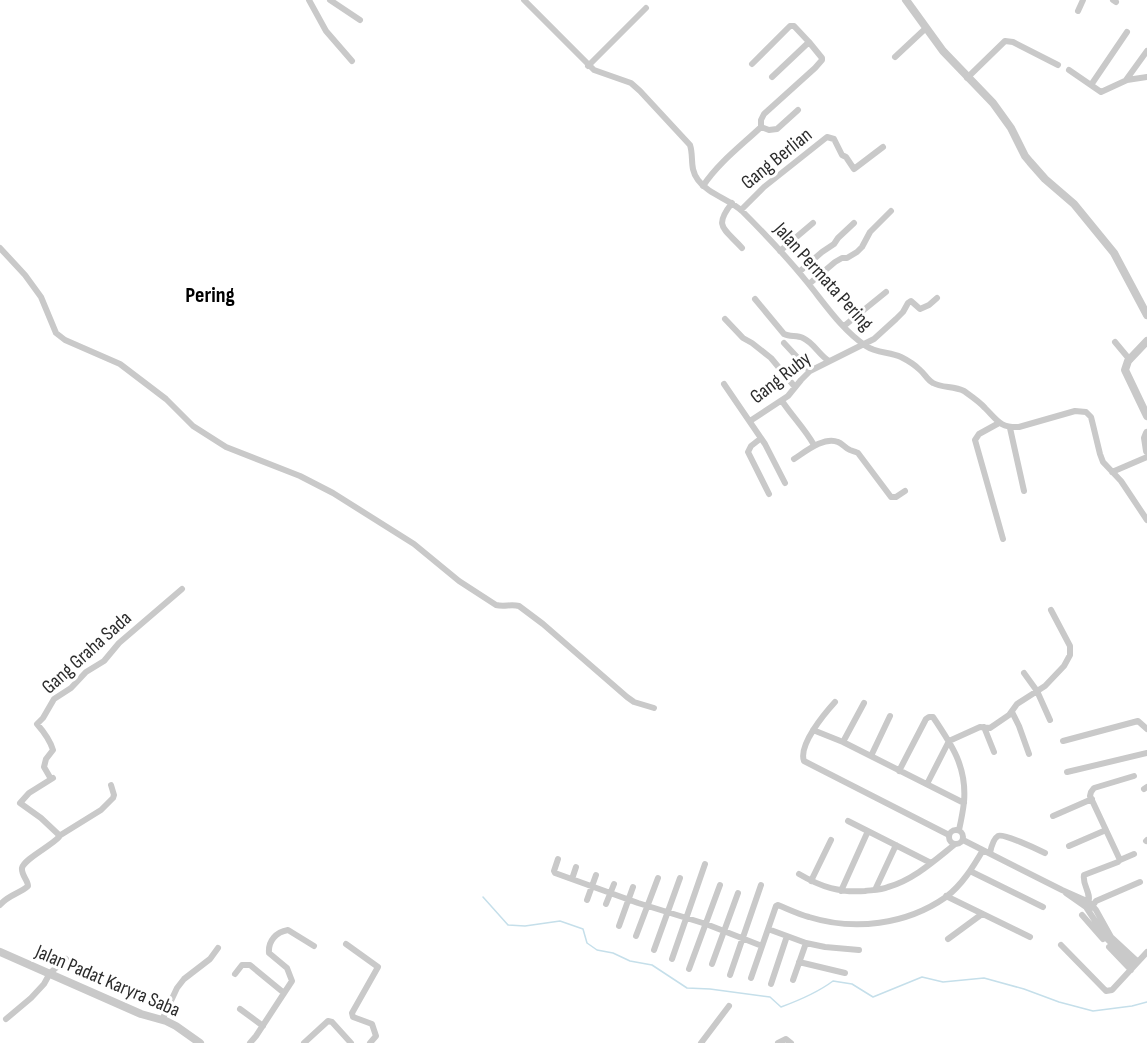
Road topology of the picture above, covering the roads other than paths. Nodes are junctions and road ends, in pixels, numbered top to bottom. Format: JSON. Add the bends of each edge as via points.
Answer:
{"nodes":[{"id":1,"x":309,"y":0,"type":"edge"},
{"id":2,"x":330,"y":0,"type":"edge"},
{"id":3,"x":524,"y":0,"type":"edge"},
{"id":4,"x":906,"y":0,"type":"edge"},
{"id":5,"x":1083,"y":0,"type":"edge"},
{"id":6,"x":646,"y":8,"type":"dead end"},
{"id":7,"x":1078,"y":11,"type":"dead end"},
{"id":8,"x":360,"y":20,"type":"dead end"},
{"id":9,"x":926,"y":28,"type":"junction"},
{"id":10,"x":1127,"y":32,"type":"dead end"},
{"id":11,"x":809,"y":42,"type":"junction"},
{"id":12,"x":1147,"y":51,"type":"edge"},
{"id":13,"x":896,"y":57,"type":"dead end"},
{"id":14,"x":351,"y":61,"type":"dead end"},
{"id":15,"x":752,"y":64,"type":"dead end"},
{"id":16,"x":1058,"y":65,"type":"dead end"},
{"id":17,"x":588,"y":66,"type":"junction"},
{"id":18,"x":1069,"y":70,"type":"dead end"},
{"id":19,"x":772,"y":77,"type":"dead end"},
{"id":20,"x":1147,"y":77,"type":"edge"},
{"id":21,"x":968,"y":78,"type":"junction"},
{"id":22,"x":1126,"y":80,"type":"junction"},
{"id":23,"x":1091,"y":85,"type":"junction"},
{"id":24,"x":798,"y":110,"type":"dead end"},
{"id":25,"x":761,"y":127,"type":"junction"},
{"id":26,"x":883,"y":147,"type":"dead end"},
{"id":27,"x":703,"y":186,"type":"junction"},
{"id":28,"x":732,"y":203,"type":"junction"},
{"id":29,"x":741,"y":210,"type":"junction"},
{"id":30,"x":891,"y":211,"type":"dead end"},
{"id":31,"x":813,"y":223,"type":"dead end"},
{"id":32,"x":855,"y":223,"type":"dead end"},
{"id":33,"x":0,"y":248,"type":"edge"},
{"id":34,"x":742,"y":248,"type":"dead end"},
{"id":35,"x":780,"y":251,"type":"junction"},
{"id":36,"x":799,"y":272,"type":"junction"},
{"id":37,"x":809,"y":284,"type":"junction"},
{"id":38,"x":886,"y":292,"type":"dead end"},
{"id":39,"x":937,"y":298,"type":"dead end"},
{"id":40,"x":755,"y":299,"type":"dead end"},
{"id":41,"x":1147,"y":315,"type":"edge"},
{"id":42,"x":725,"y":319,"type":"dead end"},
{"id":43,"x":844,"y":326,"type":"junction"},
{"id":44,"x":1147,"y":341,"type":"edge"},
{"id":45,"x":1115,"y":342,"type":"dead end"},
{"id":46,"x":783,"y":343,"type":"dead end"},
{"id":47,"x":864,"y":344,"type":"junction"},
{"id":48,"x":1130,"y":360,"type":"junction"},
{"id":49,"x":829,"y":361,"type":"junction"},
{"id":50,"x":810,"y":371,"type":"junction"},
{"id":51,"x":724,"y":384,"type":"dead end"},
{"id":52,"x":795,"y":387,"type":"junction"},
{"id":53,"x":782,"y":401,"type":"junction"},
{"id":54,"x":1147,"y":416,"type":"edge"},
{"id":55,"x":750,"y":421,"type":"junction"},
{"id":56,"x":999,"y":423,"type":"junction"},
{"id":57,"x":1010,"y":428,"type":"junction"},
{"id":58,"x":1147,"y":433,"type":"edge"},
{"id":59,"x":760,"y":439,"type":"junction"},
{"id":60,"x":814,"y":445,"type":"junction"},
{"id":61,"x":1147,"y":451,"type":"edge"},
{"id":62,"x":1147,"y":457,"type":"edge"},
{"id":63,"x":794,"y":459,"type":"dead end"},
{"id":64,"x":1112,"y":472,"type":"junction"},
{"id":65,"x":785,"y":483,"type":"dead end"},
{"id":66,"x":905,"y":491,"type":"dead end"},
{"id":67,"x":1024,"y":491,"type":"dead end"},
{"id":68,"x":769,"y":494,"type":"dead end"},
{"id":69,"x":1147,"y":520,"type":"edge"},
{"id":70,"x":1003,"y":539,"type":"dead end"},
{"id":71,"x":182,"y":589,"type":"dead end"},
{"id":72,"x":1051,"y":610,"type":"dead end"},
{"id":73,"x":1024,"y":673,"type":"dead end"},
{"id":74,"x":1037,"y":691,"type":"junction"},
{"id":75,"x":835,"y":702,"type":"dead end"},
{"id":76,"x":864,"y":703,"type":"dead end"},
{"id":77,"x":654,"y":708,"type":"dead end"},
{"id":78,"x":1012,"y":712,"type":"junction"},
{"id":79,"x":890,"y":716,"type":"dead end"},
{"id":80,"x":1050,"y":720,"type":"dead end"},
{"id":81,"x":984,"y":727,"type":"junction"},
{"id":82,"x":1147,"y":729,"type":"edge"},
{"id":83,"x":813,"y":730,"type":"junction"},
{"id":84,"x":949,"y":741,"type":"junction"},
{"id":85,"x":1063,"y":741,"type":"dead end"},
{"id":86,"x":843,"y":742,"type":"junction"},
{"id":87,"x":994,"y":752,"type":"dead end"},
{"id":88,"x":1147,"y":753,"type":"edge"},
{"id":89,"x":1029,"y":754,"type":"dead end"},
{"id":90,"x":871,"y":756,"type":"junction"},
{"id":91,"x":899,"y":771,"type":"junction"},
{"id":92,"x":1067,"y":772,"type":"dead end"},
{"id":93,"x":1134,"y":776,"type":"dead end"},
{"id":94,"x":927,"y":784,"type":"junction"},
{"id":95,"x":111,"y":785,"type":"dead end"},
{"id":96,"x":1092,"y":799,"type":"junction"},
{"id":97,"x":964,"y":802,"type":"junction"},
{"id":98,"x":1053,"y":816,"type":"dead end"},
{"id":99,"x":848,"y":821,"type":"dead end"},
{"id":100,"x":959,"y":830,"type":"junction"},
{"id":101,"x":1106,"y":830,"type":"junction"},
{"id":102,"x":868,"y":831,"type":"junction"},
{"id":103,"x":949,"y":835,"type":"junction"},
{"id":104,"x":59,"y":836,"type":"junction"},
{"id":105,"x":831,"y":840,"type":"dead end"},
{"id":106,"x":963,"y":840,"type":"junction"},
{"id":107,"x":896,"y":845,"type":"junction"},
{"id":108,"x":954,"y":845,"type":"junction"},
{"id":109,"x":1069,"y":846,"type":"dead end"},
{"id":110,"x":987,"y":852,"type":"junction"},
{"id":111,"x":1045,"y":852,"type":"dead end"},
{"id":112,"x":1134,"y":854,"type":"dead end"},
{"id":113,"x":558,"y":860,"type":"dead end"},
{"id":114,"x":1120,"y":860,"type":"junction"},
{"id":115,"x":931,"y":863,"type":"junction"},
{"id":116,"x":705,"y":864,"type":"dead end"},
{"id":117,"x":576,"y":867,"type":"dead end"},
{"id":118,"x":970,"y":871,"type":"junction"},
{"id":119,"x":799,"y":874,"type":"dead end"},
{"id":120,"x":596,"y":875,"type":"dead end"},
{"id":121,"x":658,"y":878,"type":"dead end"},
{"id":122,"x":680,"y":878,"type":"dead end"},
{"id":123,"x":572,"y":879,"type":"junction"},
{"id":124,"x":811,"y":882,"type":"junction"},
{"id":125,"x":1140,"y":882,"type":"dead end"},
{"id":126,"x":614,"y":884,"type":"dead end"},
{"id":127,"x":720,"y":885,"type":"dead end"},
{"id":128,"x":761,"y":885,"type":"dead end"},
{"id":129,"x":592,"y":886,"type":"junction"},
{"id":130,"x":633,"y":886,"type":"dead end"},
{"id":131,"x":875,"y":890,"type":"junction"},
{"id":132,"x":840,"y":891,"type":"junction"},
{"id":133,"x":611,"y":893,"type":"junction"},
{"id":134,"x":738,"y":893,"type":"dead end"},
{"id":135,"x":946,"y":896,"type":"junction"},
{"id":136,"x":586,"y":900,"type":"dead end"},
{"id":137,"x":629,"y":900,"type":"junction"},
{"id":138,"x":606,"y":904,"type":"dead end"},
{"id":139,"x":0,"y":905,"type":"edge"},
{"id":140,"x":648,"y":906,"type":"junction"},
{"id":141,"x":1089,"y":906,"type":"junction"},
{"id":142,"x":1043,"y":907,"type":"dead end"},
{"id":143,"x":668,"y":912,"type":"junction"},
{"id":144,"x":982,"y":914,"type":"junction"},
{"id":145,"x":1082,"y":915,"type":"dead end"},
{"id":146,"x":687,"y":918,"type":"junction"},
{"id":147,"x":706,"y":924,"type":"junction"},
{"id":148,"x":619,"y":926,"type":"dead end"},
{"id":149,"x":768,"y":929,"type":"junction"},
{"id":150,"x":724,"y":932,"type":"junction"},
{"id":151,"x":636,"y":936,"type":"dead end"},
{"id":152,"x":787,"y":936,"type":"junction"},
{"id":153,"x":1030,"y":937,"type":"dead end"},
{"id":154,"x":743,"y":939,"type":"junction"},
{"id":155,"x":948,"y":939,"type":"dead end"},
{"id":156,"x":806,"y":943,"type":"junction"},
{"id":157,"x":346,"y":944,"type":"dead end"},
{"id":158,"x":1061,"y":945,"type":"dead end"},
{"id":159,"x":314,"y":946,"type":"dead end"},
{"id":160,"x":762,"y":946,"type":"junction"},
{"id":161,"x":218,"y":948,"type":"dead end"},
{"id":162,"x":654,"y":950,"type":"dead end"},
{"id":163,"x":859,"y":950,"type":"dead end"},
{"id":164,"x":0,"y":952,"type":"edge"},
{"id":165,"x":1147,"y":952,"type":"edge"},
{"id":166,"x":66,"y":959,"type":"dead end"},
{"id":167,"x":672,"y":959,"type":"dead end"},
{"id":168,"x":799,"y":962,"type":"junction"},
{"id":169,"x":712,"y":964,"type":"dead end"},
{"id":170,"x":1134,"y":966,"type":"junction"},
{"id":171,"x":689,"y":969,"type":"dead end"},
{"id":172,"x":50,"y":973,"type":"junction"},
{"id":173,"x":845,"y":973,"type":"dead end"},
{"id":174,"x":235,"y":974,"type":"dead end"},
{"id":175,"x":730,"y":975,"type":"dead end"},
{"id":176,"x":751,"y":978,"type":"dead end"},
{"id":177,"x":793,"y":980,"type":"dead end"},
{"id":178,"x":771,"y":984,"type":"dead end"},
{"id":179,"x":284,"y":993,"type":"junction"},
{"id":180,"x":729,"y":1006,"type":"dead end"},
{"id":181,"x":240,"y":1009,"type":"dead end"},
{"id":182,"x":6,"y":1019,"type":"dead end"},
{"id":183,"x":162,"y":1020,"type":"junction"},
{"id":184,"x":263,"y":1026,"type":"junction"},
{"id":185,"x":200,"y":1043,"type":"edge"},
{"id":186,"x":250,"y":1043,"type":"edge"},
{"id":187,"x":304,"y":1043,"type":"edge"},
{"id":188,"x":351,"y":1043,"type":"edge"},
{"id":189,"x":370,"y":1043,"type":"edge"},
{"id":190,"x":701,"y":1043,"type":"edge"},
{"id":191,"x":778,"y":1043,"type":"edge"},
{"id":192,"x":791,"y":1043,"type":"edge"}],
"edges":[{"from":1,"to":14,"type":"street","via":[[326,31]]},
{"from":2,"to":8,"type":"street"},
{"from":3,"to":17,"type":"street"},
{"from":4,"to":9,"type":"street"},
{"from":5,"to":7,"type":"street"},
{"from":6,"to":17,"type":"street"},
{"from":9,"to":13,"type":"street"},
{"from":9,"to":21,"type":"street"},
{"from":10,"to":23,"type":"street"},
{"from":11,"to":15,"type":"street","via":[[790,26]]},
{"from":11,"to":19,"type":"street"},
{"from":11,"to":25,"type":"street","via":[[822,60],[764,114]]},
{"from":12,"to":22,"type":"street"},
{"from":16,"to":21,"type":"street","via":[[1005,41]]},
{"from":17,"to":27,"type":"street","via":[[598,73],[628,81],[640,91],[690,145],[693,172]]},
{"from":18,"to":23,"type":"street"},
{"from":20,"to":22,"type":"street"},
{"from":21,"to":41,"type":"street","via":[[993,102],[1025,156],[1045,180],[1074,204],[1114,254]]},
{"from":22,"to":23,"type":"street","via":[[1101,92]]},
{"from":24,"to":25,"type":"street","via":[[777,129]]},
{"from":25,"to":27,"type":"street"},
{"from":26,"to":29,"type":"street","name":"Gang Berlian","via":[[854,169],[834,139],[828,137]]},
{"from":27,"to":28,"type":"street","name":"Jalan Permata Pering"},
{"from":28,"to":29,"type":"street","name":"Jalan Permata Pering"},
{"from":28,"to":34,"type":"street","via":[[723,216],[723,228]]},
{"from":29,"to":35,"type":"street","name":"Jalan Permata Pering"},
{"from":30,"to":37,"type":"street","via":[[857,252],[835,262]]},
{"from":31,"to":35,"type":"street"},
{"from":32,"to":36,"type":"street"},
{"from":33,"to":77,"type":"street","via":[[41,297],[56,333],[64,340],[120,364],[166,399],[193,426],[226,447],[333,493],[414,544],[493,603],[519,606],[627,697]]},
{"from":35,"to":36,"type":"street","name":"Jalan Permata Pering"},
{"from":36,"to":37,"type":"street","name":"Jalan Permata Pering"},
{"from":37,"to":43,"type":"street","name":"Jalan Permata Pering"},
{"from":38,"to":43,"type":"street"},
{"from":39,"to":47,"type":"street","name":"Gang Ruby","via":[[920,309],[911,301],[896,319]]},
{"from":40,"to":49,"type":"street","via":[[784,334],[804,338]]},
{"from":42,"to":52,"type":"street","via":[[742,338],[771,358]]},
{"from":43,"to":47,"type":"street","name":"Jalan Permata Pering"},
{"from":44,"to":48,"type":"street"},
{"from":45,"to":48,"type":"street"},
{"from":46,"to":50,"type":"street"},
{"from":47,"to":49,"type":"street","name":"Gang Ruby"},
{"from":47,"to":56,"type":"street","name":"Jalan Permata Pering","via":[[904,358],[934,384],[963,391]]},
{"from":48,"to":54,"type":"street","via":[[1126,374]]},
{"from":49,"to":50,"type":"street","name":"Gang Ruby"},
{"from":50,"to":52,"type":"street","name":"Gang Ruby"},
{"from":51,"to":55,"type":"street"},
{"from":52,"to":53,"type":"street","name":"Gang Ruby"},
{"from":53,"to":55,"type":"street","name":"Gang Ruby"},
{"from":53,"to":60,"type":"street"},
{"from":55,"to":59,"type":"street"},
{"from":56,"to":57,"type":"street","name":"Jalan Permata Pering"},
{"from":56,"to":70,"type":"street","via":[[975,440]]},
{"from":57,"to":64,"type":"street","via":[[1075,411],[1086,412],[1094,425],[1103,462]]},
{"from":57,"to":67,"type":"street"},
{"from":58,"to":61,"type":"street"},
{"from":59,"to":65,"type":"street"},
{"from":59,"to":68,"type":"street","via":[[748,452]]},
{"from":60,"to":63,"type":"street"},
{"from":60,"to":66,"type":"street","via":[[839,442],[858,453],[891,497]]},
{"from":62,"to":64,"type":"street"},
{"from":64,"to":69,"type":"street"},
{"from":71,"to":104,"type":"street","name":"Gang Graha Sada","via":[[119,643],[104,662],[54,699],[37,724],[52,747],[44,763],[52,778],[21,803]]},
{"from":72,"to":74,"type":"street","via":[[1070,646],[1070,655],[1054,677]]},
{"from":73,"to":74,"type":"street"},
{"from":74,"to":78,"type":"street"},
{"from":74,"to":80,"type":"street"},
{"from":75,"to":83,"type":"street"},
{"from":76,"to":86,"type":"street"},
{"from":78,"to":81,"type":"street","via":[[990,728]]},
{"from":78,"to":89,"type":"street"},
{"from":79,"to":90,"type":"street"},
{"from":81,"to":84,"type":"street"},
{"from":81,"to":87,"type":"street"},
{"from":82,"to":85,"type":"street","via":[[1138,721]]},
{"from":83,"to":86,"type":"street"},
{"from":83,"to":103,"type":"street","via":[[803,753],[806,763]]},
{"from":84,"to":91,"type":"street","via":[[933,717],[929,717]]},
{"from":84,"to":94,"type":"street"},
{"from":84,"to":97,"type":"street","via":[[963,774]]},
{"from":86,"to":90,"type":"street"},
{"from":88,"to":92,"type":"street"},
{"from":90,"to":91,"type":"street"},
{"from":91,"to":94,"type":"street"},
{"from":93,"to":96,"type":"street","via":[[1092,789]]},
{"from":94,"to":97,"type":"street"},
{"from":95,"to":104,"type":"street","via":[[113,798],[101,810]]},
{"from":96,"to":98,"type":"street"},
{"from":96,"to":101,"type":"street"},
{"from":97,"to":100,"type":"street"},
{"from":99,"to":102,"type":"street"},
{"from":100,"to":103,"type":"street"},
{"from":100,"to":106,"type":"street"},
{"from":101,"to":109,"type":"street"},
{"from":101,"to":114,"type":"street"},
{"from":102,"to":107,"type":"street"},
{"from":102,"to":132,"type":"street"},
{"from":103,"to":108,"type":"street"},
{"from":104,"to":139,"type":"street","via":[[23,865],[28,886]]},
{"from":105,"to":124,"type":"street"},
{"from":106,"to":108,"type":"street"},
{"from":106,"to":110,"type":"street"},
{"from":107,"to":115,"type":"street"},
{"from":107,"to":131,"type":"street"},
{"from":108,"to":115,"type":"street"},
{"from":110,"to":111,"type":"street","via":[[999,835]]},
{"from":110,"to":118,"type":"street"},
{"from":110,"to":141,"type":"street"},
{"from":112,"to":114,"type":"street"},
{"from":113,"to":123,"type":"street","via":[[554,872]]},
{"from":114,"to":141,"type":"street","via":[[1084,876]]},
{"from":115,"to":131,"type":"street","via":[[905,880]]},
{"from":116,"to":146,"type":"street"},
{"from":117,"to":123,"type":"street"},
{"from":118,"to":135,"type":"street"},
{"from":118,"to":142,"type":"street"},
{"from":119,"to":124,"type":"street"},
{"from":120,"to":129,"type":"street"},
{"from":121,"to":140,"type":"street"},
{"from":122,"to":143,"type":"street"},
{"from":123,"to":129,"type":"street"},
{"from":124,"to":132,"type":"street"},
{"from":125,"to":141,"type":"street"},
{"from":126,"to":133,"type":"street"},
{"from":127,"to":147,"type":"street"},
{"from":128,"to":154,"type":"street"},
{"from":129,"to":133,"type":"street"},
{"from":129,"to":136,"type":"street"},
{"from":130,"to":137,"type":"street"},
{"from":131,"to":132,"type":"street"},
{"from":133,"to":137,"type":"street"},
{"from":133,"to":138,"type":"street"},
{"from":134,"to":150,"type":"street"},
{"from":135,"to":144,"type":"street"},
{"from":135,"to":149,"type":"street","via":[[904,917],[861,925],[822,920],[778,905]]},
{"from":137,"to":140,"type":"street"},
{"from":137,"to":148,"type":"street"},
{"from":140,"to":143,"type":"street"},
{"from":140,"to":151,"type":"street"},
{"from":141,"to":170,"type":"street","via":[[1107,939]]},
{"from":143,"to":146,"type":"street"},
{"from":143,"to":162,"type":"street"},
{"from":144,"to":153,"type":"street"},
{"from":144,"to":155,"type":"street"},
{"from":145,"to":170,"type":"street","via":[[1115,954]]},
{"from":146,"to":147,"type":"street"},
{"from":146,"to":167,"type":"street"},
{"from":147,"to":150,"type":"street"},
{"from":147,"to":171,"type":"street"},
{"from":149,"to":152,"type":"street"},
{"from":149,"to":160,"type":"street"},
{"from":150,"to":154,"type":"street"},
{"from":150,"to":169,"type":"street"},
{"from":152,"to":156,"type":"street"},
{"from":152,"to":178,"type":"street"},
{"from":154,"to":160,"type":"street"},
{"from":154,"to":175,"type":"street"},
{"from":156,"to":163,"type":"street"},
{"from":156,"to":168,"type":"street"},
{"from":157,"to":189,"type":"street","via":[[378,967],[352,1013],[353,1017],[372,1024],[376,1036]]},
{"from":158,"to":170,"type":"street","via":[[1106,991],[1112,990]]},
{"from":159,"to":179,"type":"street","via":[[288,930],[272,939],[269,953],[287,968],[292,979]]},
{"from":160,"to":176,"type":"street"},
{"from":161,"to":183,"type":"street","via":[[184,979]]},
{"from":164,"to":172,"type":"street","name":"Jalan Padat Karyra Saba"},
{"from":165,"to":170,"type":"street"},
{"from":166,"to":172,"type":"street"},
{"from":168,"to":173,"type":"street"},
{"from":168,"to":177,"type":"street"},
{"from":172,"to":182,"type":"street","via":[[44,984]]},
{"from":172,"to":183,"type":"street","name":"Jalan Padat Karyra Saba"},
{"from":174,"to":179,"type":"street","via":[[242,965],[250,965]]},
{"from":179,"to":184,"type":"street"},
{"from":180,"to":190,"type":"street"},
{"from":181,"to":184,"type":"street"},
{"from":183,"to":185,"type":"street","name":"Jalan Padat Karyra Saba"},
{"from":184,"to":186,"type":"street"},
{"from":187,"to":188,"type":"street","via":[[328,1021]]},
{"from":191,"to":192,"type":"street","via":[[786,1039]]}]}
